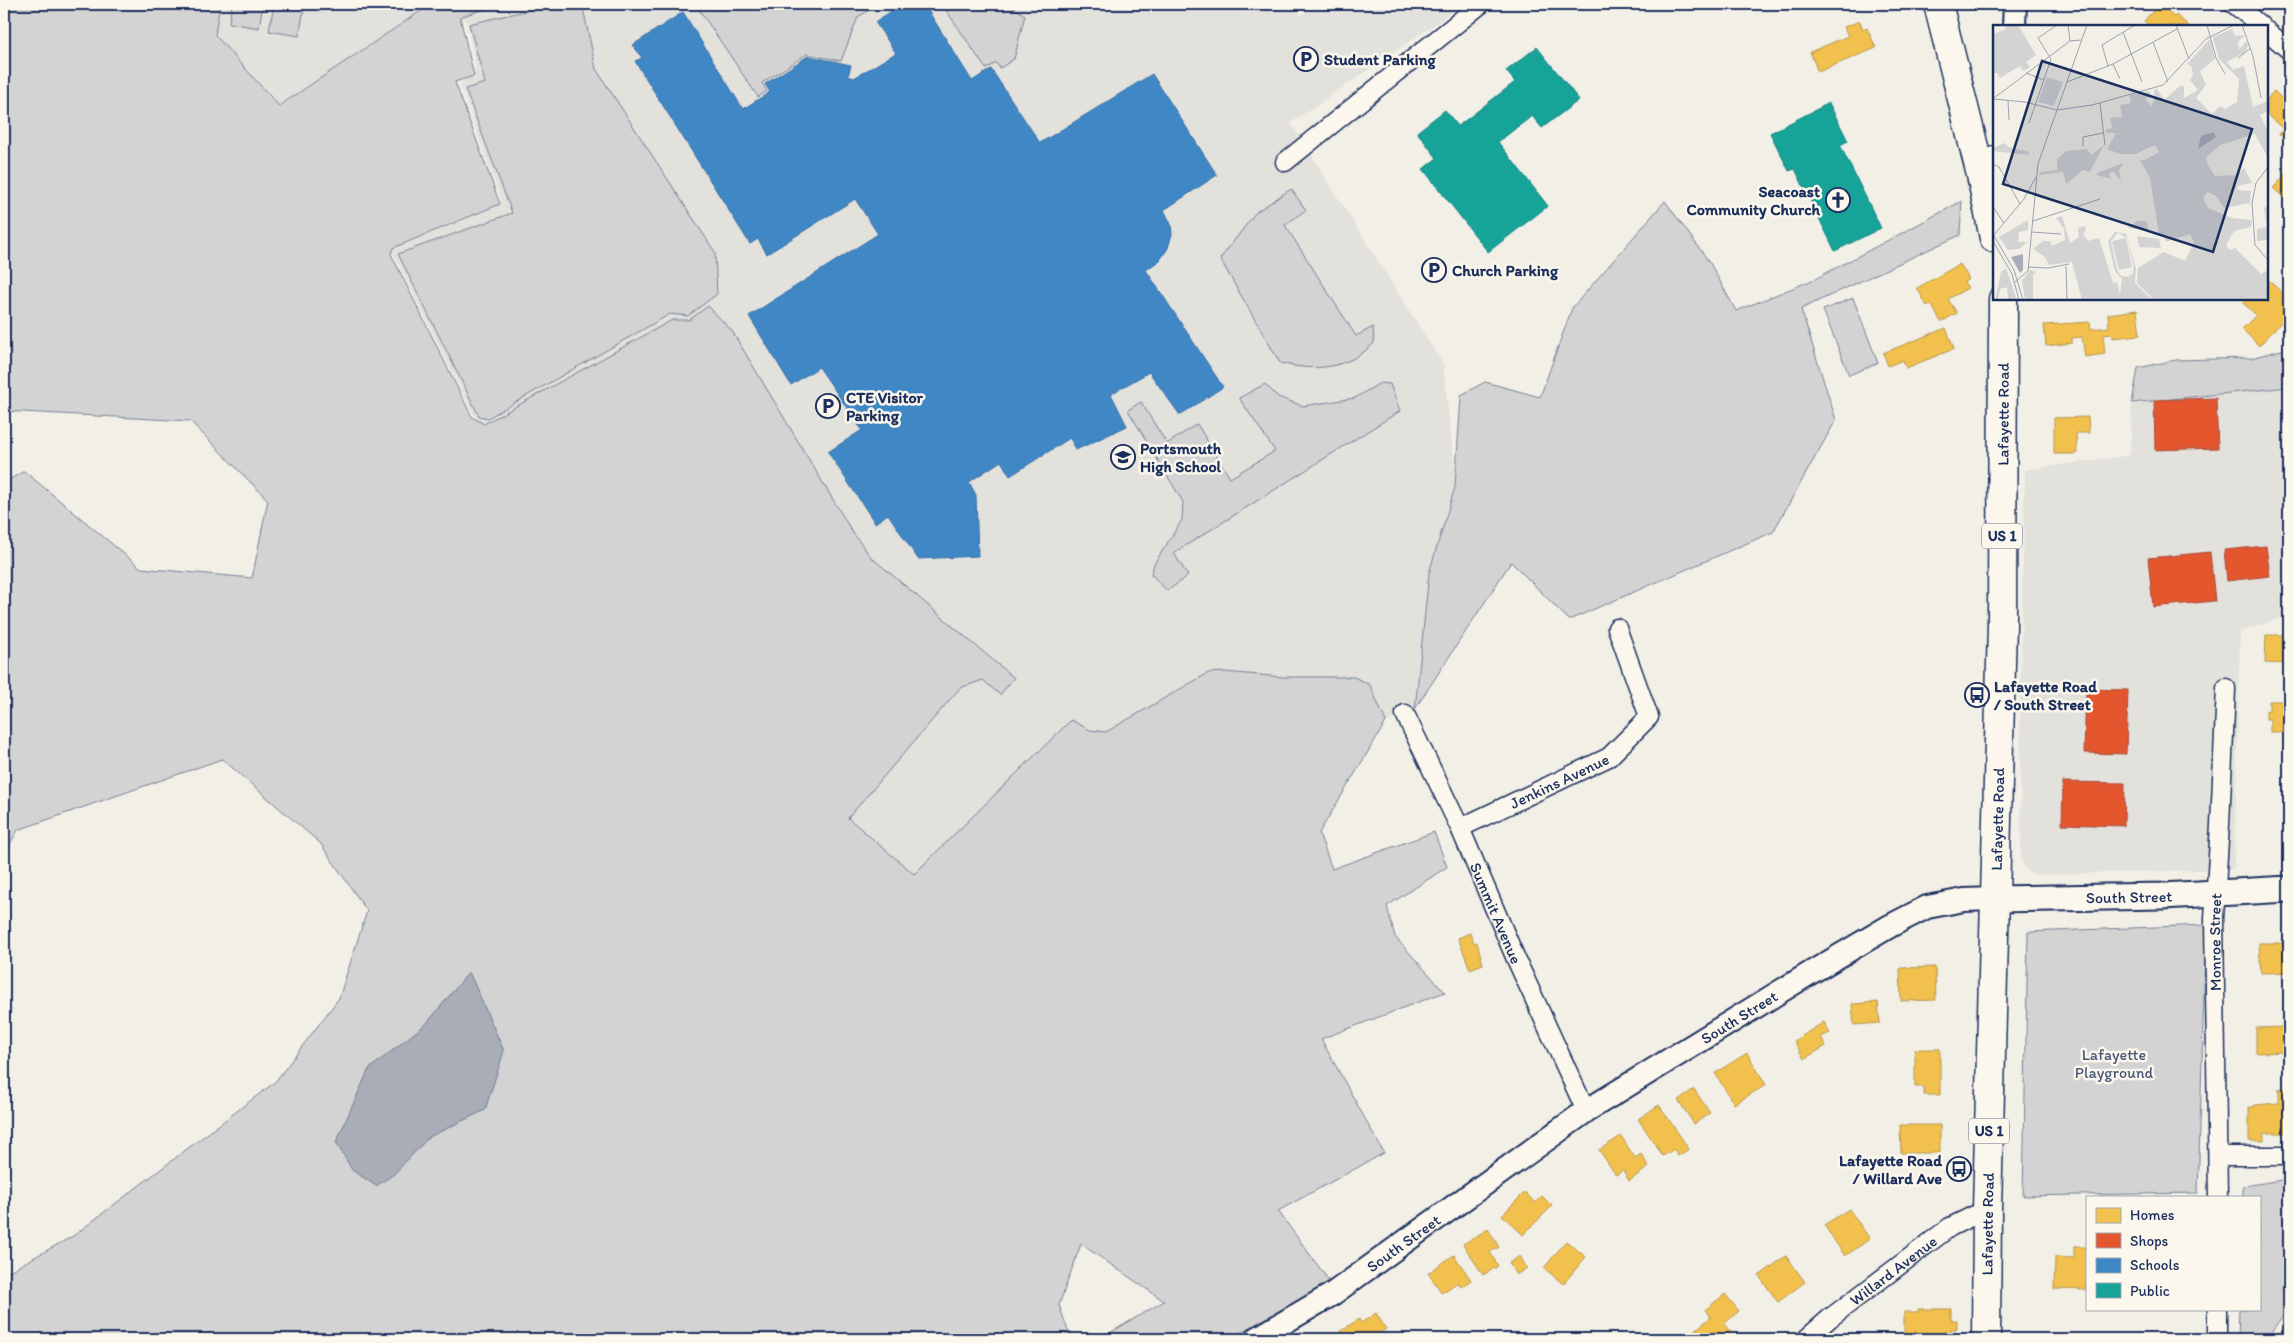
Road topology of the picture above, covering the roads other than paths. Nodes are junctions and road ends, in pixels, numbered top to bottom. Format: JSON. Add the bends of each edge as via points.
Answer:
{"nodes":[{"id":1,"x":1481,"y":4,"type":"edge"},
{"id":2,"x":1938,"y":4,"type":"edge"},
{"id":3,"x":2015,"y":4,"type":"edge"},
{"id":4,"x":2234,"y":4,"type":"edge"},
{"id":5,"x":2014,"y":25,"type":"edge"},
{"id":6,"x":2260,"y":25,"type":"edge"},
{"id":7,"x":2268,"y":32,"type":"edge"},
{"id":8,"x":2289,"y":50,"type":"edge"},
{"id":9,"x":1285,"y":162,"type":"dead end"},
{"id":10,"x":1988,"y":166,"type":"edge"},
{"id":11,"x":1993,"y":226,"type":"edge"},
{"id":12,"x":2003,"y":300,"type":"edge"},
{"id":13,"x":1617,"y":628,"type":"dead end"},
{"id":14,"x":2226,"y":688,"type":"dead end"},
{"id":15,"x":1405,"y":714,"type":"dead end"},
{"id":16,"x":1460,"y":828,"type":"junction"},
{"id":17,"x":2289,"y":889,"type":"edge"},
{"id":18,"x":2215,"y":893,"type":"junction"},
{"id":19,"x":1995,"y":899,"type":"junction"},
{"id":20,"x":1586,"y":1111,"type":"junction"},
{"id":21,"x":2218,"y":1156,"type":"junction"},
{"id":22,"x":2289,"y":1156,"type":"edge"},
{"id":23,"x":2218,"y":1196,"type":"edge"},
{"id":24,"x":1987,"y":1209,"type":"junction"},
{"id":25,"x":2217,"y":1310,"type":"edge"},
{"id":26,"x":1256,"y":1339,"type":"edge"},
{"id":27,"x":1806,"y":1339,"type":"edge"},
{"id":28,"x":1986,"y":1339,"type":"edge"},
{"id":29,"x":2217,"y":1339,"type":"edge"}],
"edges":[{"from":1,"to":9,"type":"street"},
{"from":2,"to":10,"type":"main road"},
{"from":3,"to":5,"type":"street"},
{"from":4,"to":6,"type":"street"},
{"from":7,"to":8,"type":"street"},
{"from":10,"to":11,"type":"main road"},
{"from":12,"to":19,"type":"main road","name":"Lafayette Road","number":"US 1"},
{"from":13,"to":16,"type":"street","name":"Jenkins Avenue","via":[[1649,717],[1609,757]]},
{"from":14,"to":18,"type":"street","name":"Monroe Street"},
{"from":15,"to":16,"type":"street","name":"Summit Avenue"},
{"from":16,"to":20,"type":"street","name":"Summit Avenue"},
{"from":17,"to":18,"type":"main road","name":"South Street"},
{"from":18,"to":19,"type":"main road","name":"South Street"},
{"from":18,"to":21,"type":"street","name":"Monroe Street"},
{"from":19,"to":20,"type":"street","name":"South Street","via":[[1947,902],[1910,915]]},
{"from":19,"to":24,"type":"main road","name":"Lafayette Road","number":"US 1"},
{"from":20,"to":26,"type":"street","name":"South Street","via":[[1331,1295]]},
{"from":21,"to":22,"type":"street"},
{"from":21,"to":23,"type":"street","name":"Monroe Street"},
{"from":24,"to":27,"type":"street","name":"Willard Avenue","via":[[1950,1227]]},
{"from":24,"to":28,"type":"main road","name":"Lafayette Road","number":"US 1"},
{"from":25,"to":29,"type":"street"}]}
